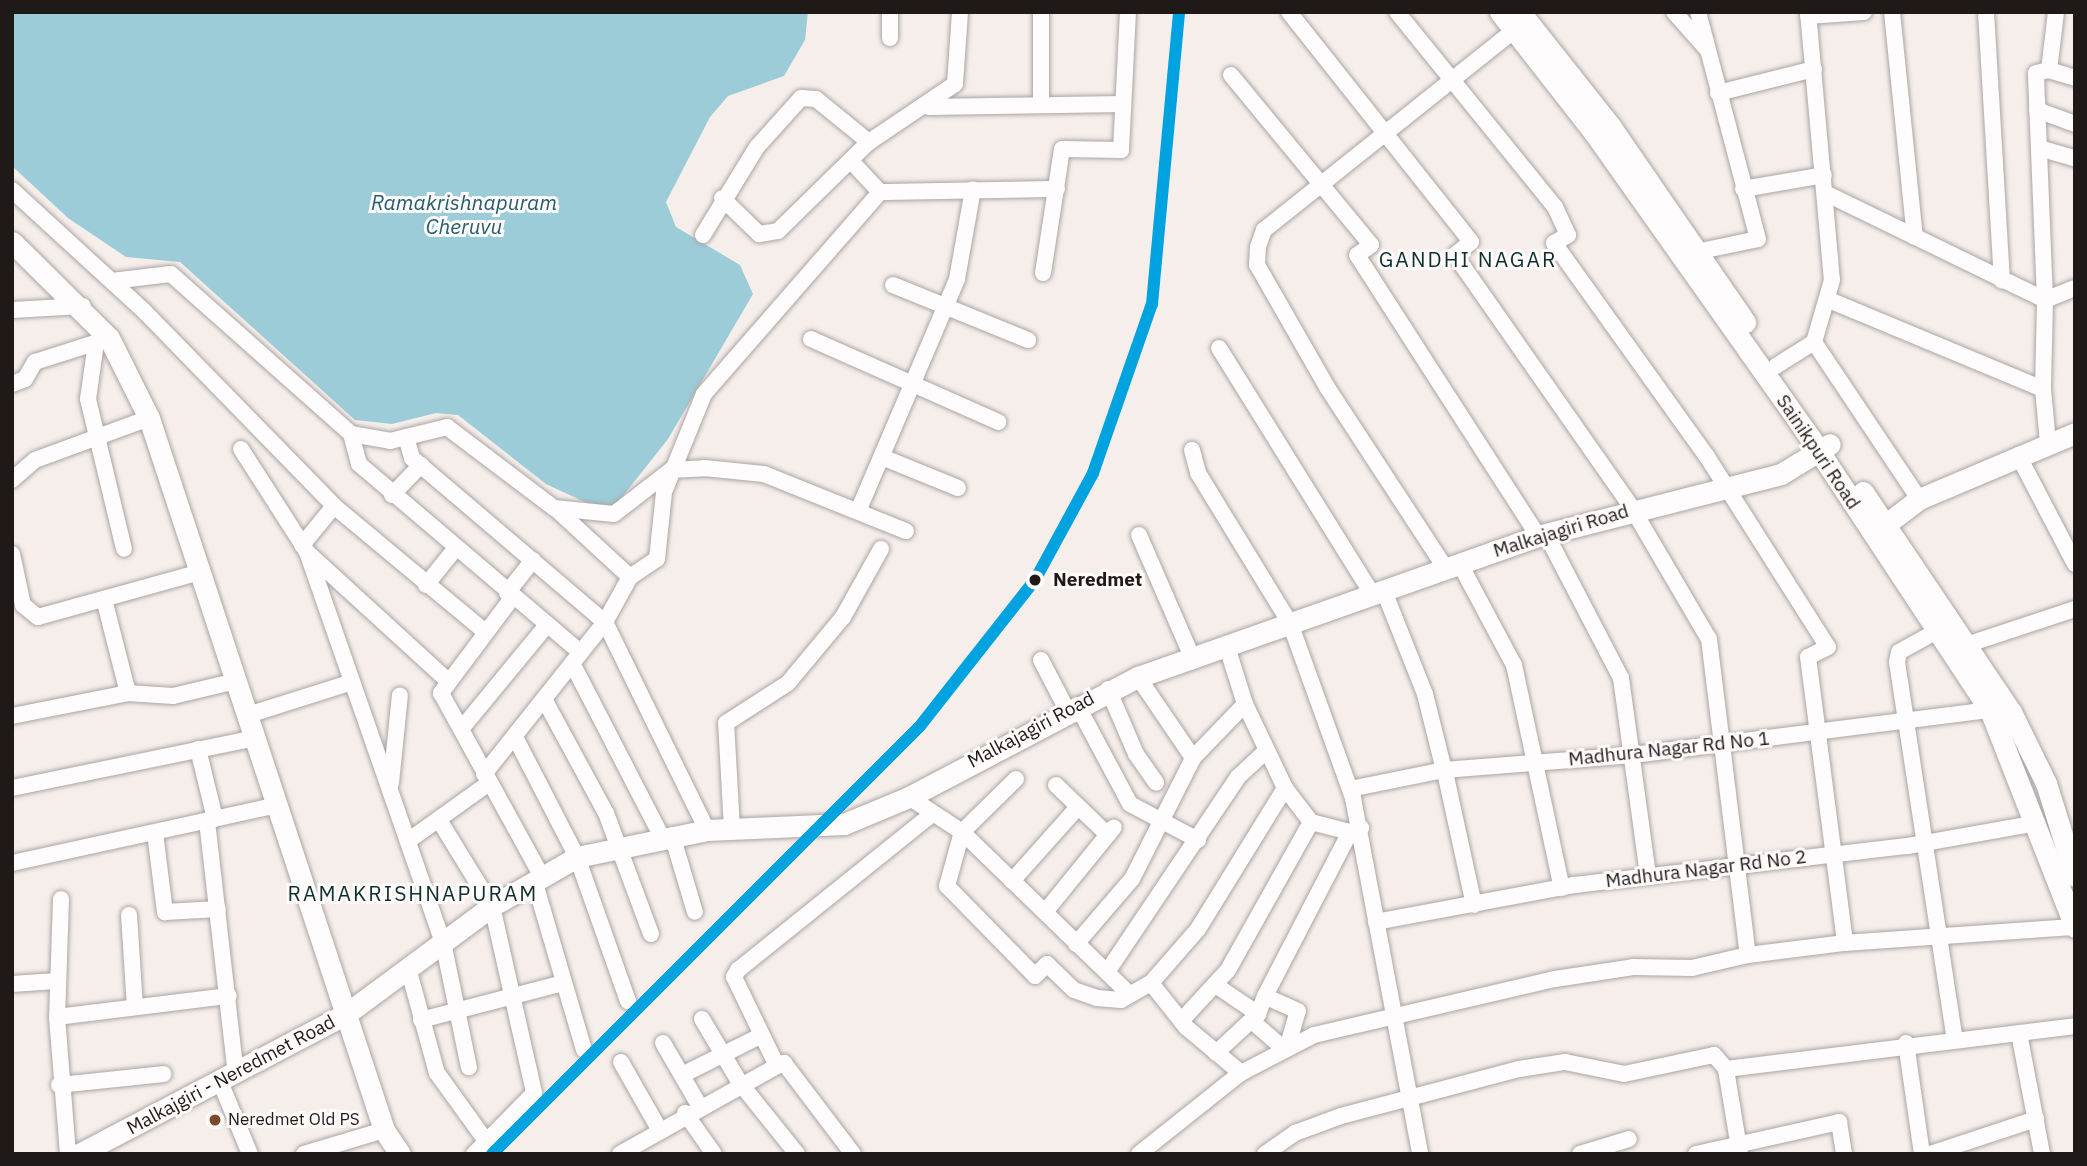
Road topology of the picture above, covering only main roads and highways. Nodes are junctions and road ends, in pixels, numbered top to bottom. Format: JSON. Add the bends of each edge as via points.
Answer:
{"nodes":[{"id":1,"x":1500,"y":12,"type":"edge"},
{"id":2,"x":1517,"y":22,"type":"edge"},
{"id":3,"x":12,"y":242,"type":"edge"},
{"id":4,"x":2075,"y":433,"type":"edge"},
{"id":5,"x":1820,"y":441,"type":"junction"},
{"id":6,"x":1885,"y":525,"type":"junction"},
{"id":7,"x":2073,"y":870,"type":"edge"},
{"id":8,"x":2075,"y":927,"type":"edge"},
{"id":9,"x":346,"y":1014,"type":"junction"},
{"id":10,"x":79,"y":1154,"type":"edge"},
{"id":11,"x":400,"y":1154,"type":"edge"}],
"edges":[{"from":1,"to":2,"type":"main road","name":"Sainikpuri Road"},
{"from":2,"to":5,"type":"main road","name":"Sainikpuri Road"},
{"from":2,"to":5,"type":"main road","name":"Sainikpuri Road","via":[[1611,127],[1776,366]]},
{"from":3,"to":9,"type":"main road","via":[[83,306],[149,418]]},
{"from":4,"to":6,"type":"main road","via":[[1919,499]]},
{"from":5,"to":6,"type":"main road","name":"Sainikpuri Road"},
{"from":5,"to":8,"type":"main road","name":"Sainikpuri Road","via":[[1990,710]]},
{"from":5,"to":9,"type":"main road","name":"Malkajagiri Road","via":[[1738,484],[1542,535],[1138,677],[909,797],[844,824],[707,830],[577,857],[492,906]]},
{"from":6,"to":7,"type":"main road","name":"Sainikpuri Road","via":[[2035,759]]},
{"from":9,"to":10,"type":"main road","name":"Malkajgiri - Neredmet Road"},
{"from":9,"to":11,"type":"main road","via":[[384,1130]]}]}
